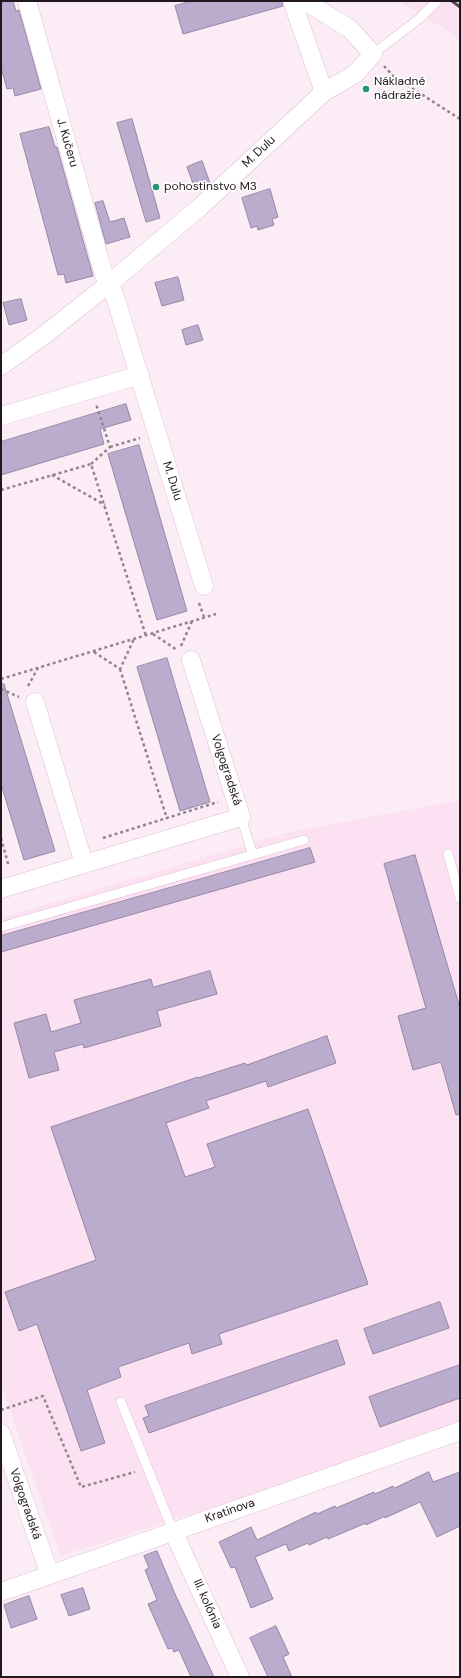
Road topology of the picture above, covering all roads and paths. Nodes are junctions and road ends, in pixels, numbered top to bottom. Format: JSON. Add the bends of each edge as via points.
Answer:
{"nodes":[{"id":1,"x":27,"y":1,"type":"edge"},
{"id":2,"x":292,"y":1,"type":"edge"},
{"id":3,"x":305,"y":1,"type":"edge"},
{"id":4,"x":437,"y":1,"type":"edge"},
{"id":5,"x":373,"y":54,"type":"junction"},
{"id":6,"x":324,"y":92,"type":"junction"},
{"id":7,"x":460,"y":119,"type":"edge"},
{"id":8,"x":110,"y":284,"type":"junction"},
{"id":9,"x":1,"y":366,"type":"edge"},
{"id":10,"x":140,"y":375,"type":"junction"},
{"id":11,"x":95,"y":388,"type":"junction"},
{"id":12,"x":1,"y":416,"type":"edge"},
{"id":13,"x":158,"y":433,"type":"junction"},
{"id":14,"x":110,"y":446,"type":"junction"},
{"id":15,"x":91,"y":464,"type":"junction"},
{"id":16,"x":52,"y":475,"type":"junction"},
{"id":17,"x":1,"y":490,"type":"edge"},
{"id":18,"x":105,"y":505,"type":"junction"},
{"id":19,"x":204,"y":586,"type":"dead end"},
{"id":20,"x":216,"y":614,"type":"dead end"},
{"id":21,"x":192,"y":621,"type":"junction"},
{"id":22,"x":153,"y":633,"type":"junction"},
{"id":23,"x":146,"y":636,"type":"junction"},
{"id":24,"x":134,"y":639,"type":"junction"},
{"id":25,"x":93,"y":651,"type":"junction"},
{"id":26,"x":191,"y":660,"type":"dead end"},
{"id":27,"x":39,"y":668,"type":"junction"},
{"id":28,"x":120,"y":669,"type":"junction"},
{"id":29,"x":1,"y":679,"type":"edge"},
{"id":30,"x":1,"y":689,"type":"edge"},
{"id":31,"x":27,"y":698,"type":"junction"},
{"id":32,"x":235,"y":798,"type":"junction"},
{"id":33,"x":241,"y":817,"type":"junction"},
{"id":34,"x":167,"y":819,"type":"junction"},
{"id":35,"x":1,"y":838,"type":"edge"},
{"id":36,"x":304,"y":840,"type":"dead end"},
{"id":37,"x":79,"y":846,"type":"junction"},
{"id":38,"x":448,"y":854,"type":"dead end"},
{"id":39,"x":252,"y":855,"type":"junction"},
{"id":40,"x":84,"y":864,"type":"junction"},
{"id":41,"x":16,"y":865,"type":"dead end"},
{"id":42,"x":10,"y":867,"type":"junction"},
{"id":43,"x":5,"y":868,"type":"dead end"},
{"id":44,"x":1,"y":889,"type":"edge"},
{"id":45,"x":460,"y":898,"type":"edge"},
{"id":46,"x":1,"y":927,"type":"edge"},
{"id":47,"x":121,"y":1402,"type":"dead end"},
{"id":48,"x":1,"y":1410,"type":"edge"},
{"id":49,"x":460,"y":1431,"type":"edge"},
{"id":50,"x":1,"y":1433,"type":"edge"},
{"id":51,"x":147,"y":1468,"type":"junction"},
{"id":52,"x":174,"y":1531,"type":"junction"},
{"id":53,"x":50,"y":1575,"type":"junction"},
{"id":54,"x":1,"y":1592,"type":"edge"},
{"id":55,"x":240,"y":1677,"type":"edge"}],
"edges":[{"from":1,"to":8,"type":"street","name":"J. Kučeru","via":[[104,275]]},
{"from":2,"to":6,"type":"street"},
{"from":3,"to":5,"type":"street","via":[[350,29]]},
{"from":4,"to":5,"type":"lane","via":[[420,18]]},
{"from":5,"to":6,"type":"street","name":"M. Dulu","via":[[355,74]]},
{"from":5,"to":7,"type":"path","via":[[393,76]]},
{"from":6,"to":8,"type":"street","name":"M. Dulu","via":[[200,207]]},
{"from":8,"to":9,"type":"street","name":"M. Dulu"},
{"from":8,"to":10,"type":"street","name":"M. Dulu"},
{"from":10,"to":11,"type":"street"},
{"from":10,"to":13,"type":"street","name":"M. Dulu"},
{"from":11,"to":12,"type":"street"},
{"from":11,"to":14,"type":"path","via":[[95,401]]},
{"from":13,"to":14,"type":"path"},
{"from":13,"to":19,"type":"street","name":"M. Dulu"},
{"from":14,"to":15,"type":"path"},
{"from":15,"to":16,"type":"path"},
{"from":15,"to":18,"type":"path"},
{"from":16,"to":17,"type":"path"},
{"from":16,"to":18,"type":"path"},
{"from":18,"to":23,"type":"path"},
{"from":20,"to":21,"type":"path"},
{"from":21,"to":22,"type":"path"},
{"from":21,"to":22,"type":"path","via":[[178,651]]},
{"from":22,"to":23,"type":"path"},
{"from":23,"to":24,"type":"path"},
{"from":24,"to":25,"type":"path"},
{"from":24,"to":28,"type":"path"},
{"from":25,"to":27,"type":"path"},
{"from":25,"to":28,"type":"path"},
{"from":26,"to":32,"type":"street","name":"Volgogradská"},
{"from":27,"to":29,"type":"path"},
{"from":27,"to":31,"type":"path"},
{"from":28,"to":34,"type":"path"},
{"from":30,"to":31,"type":"path"},
{"from":31,"to":37,"type":"street"},
{"from":32,"to":33,"type":"street","name":"Volgogradská"},
{"from":32,"to":34,"type":"path"},
{"from":33,"to":39,"type":"lane"},
{"from":33,"to":40,"type":"street","name":"Volgogradská"},
{"from":34,"to":37,"type":"path"},
{"from":35,"to":42,"type":"path"},
{"from":36,"to":39,"type":"lane"},
{"from":37,"to":40,"type":"street"},
{"from":38,"to":45,"type":"lane"},
{"from":39,"to":46,"type":"lane"},
{"from":40,"to":44,"type":"street","name":"Volgogradská"},
{"from":41,"to":42,"type":"path"},
{"from":42,"to":43,"type":"path"},
{"from":47,"to":51,"type":"lane"},
{"from":48,"to":51,"type":"path","via":[[43,1396],[81,1487]]},
{"from":49,"to":52,"type":"street","name":"Kratinova"},
{"from":50,"to":53,"type":"street","name":"Volgogradská"},
{"from":51,"to":52,"type":"lane"},
{"from":52,"to":53,"type":"street","name":"Kratinova"},
{"from":52,"to":55,"type":"street","name":"III. kolónia"},
{"from":53,"to":54,"type":"street","name":"Kratinova"}]}
